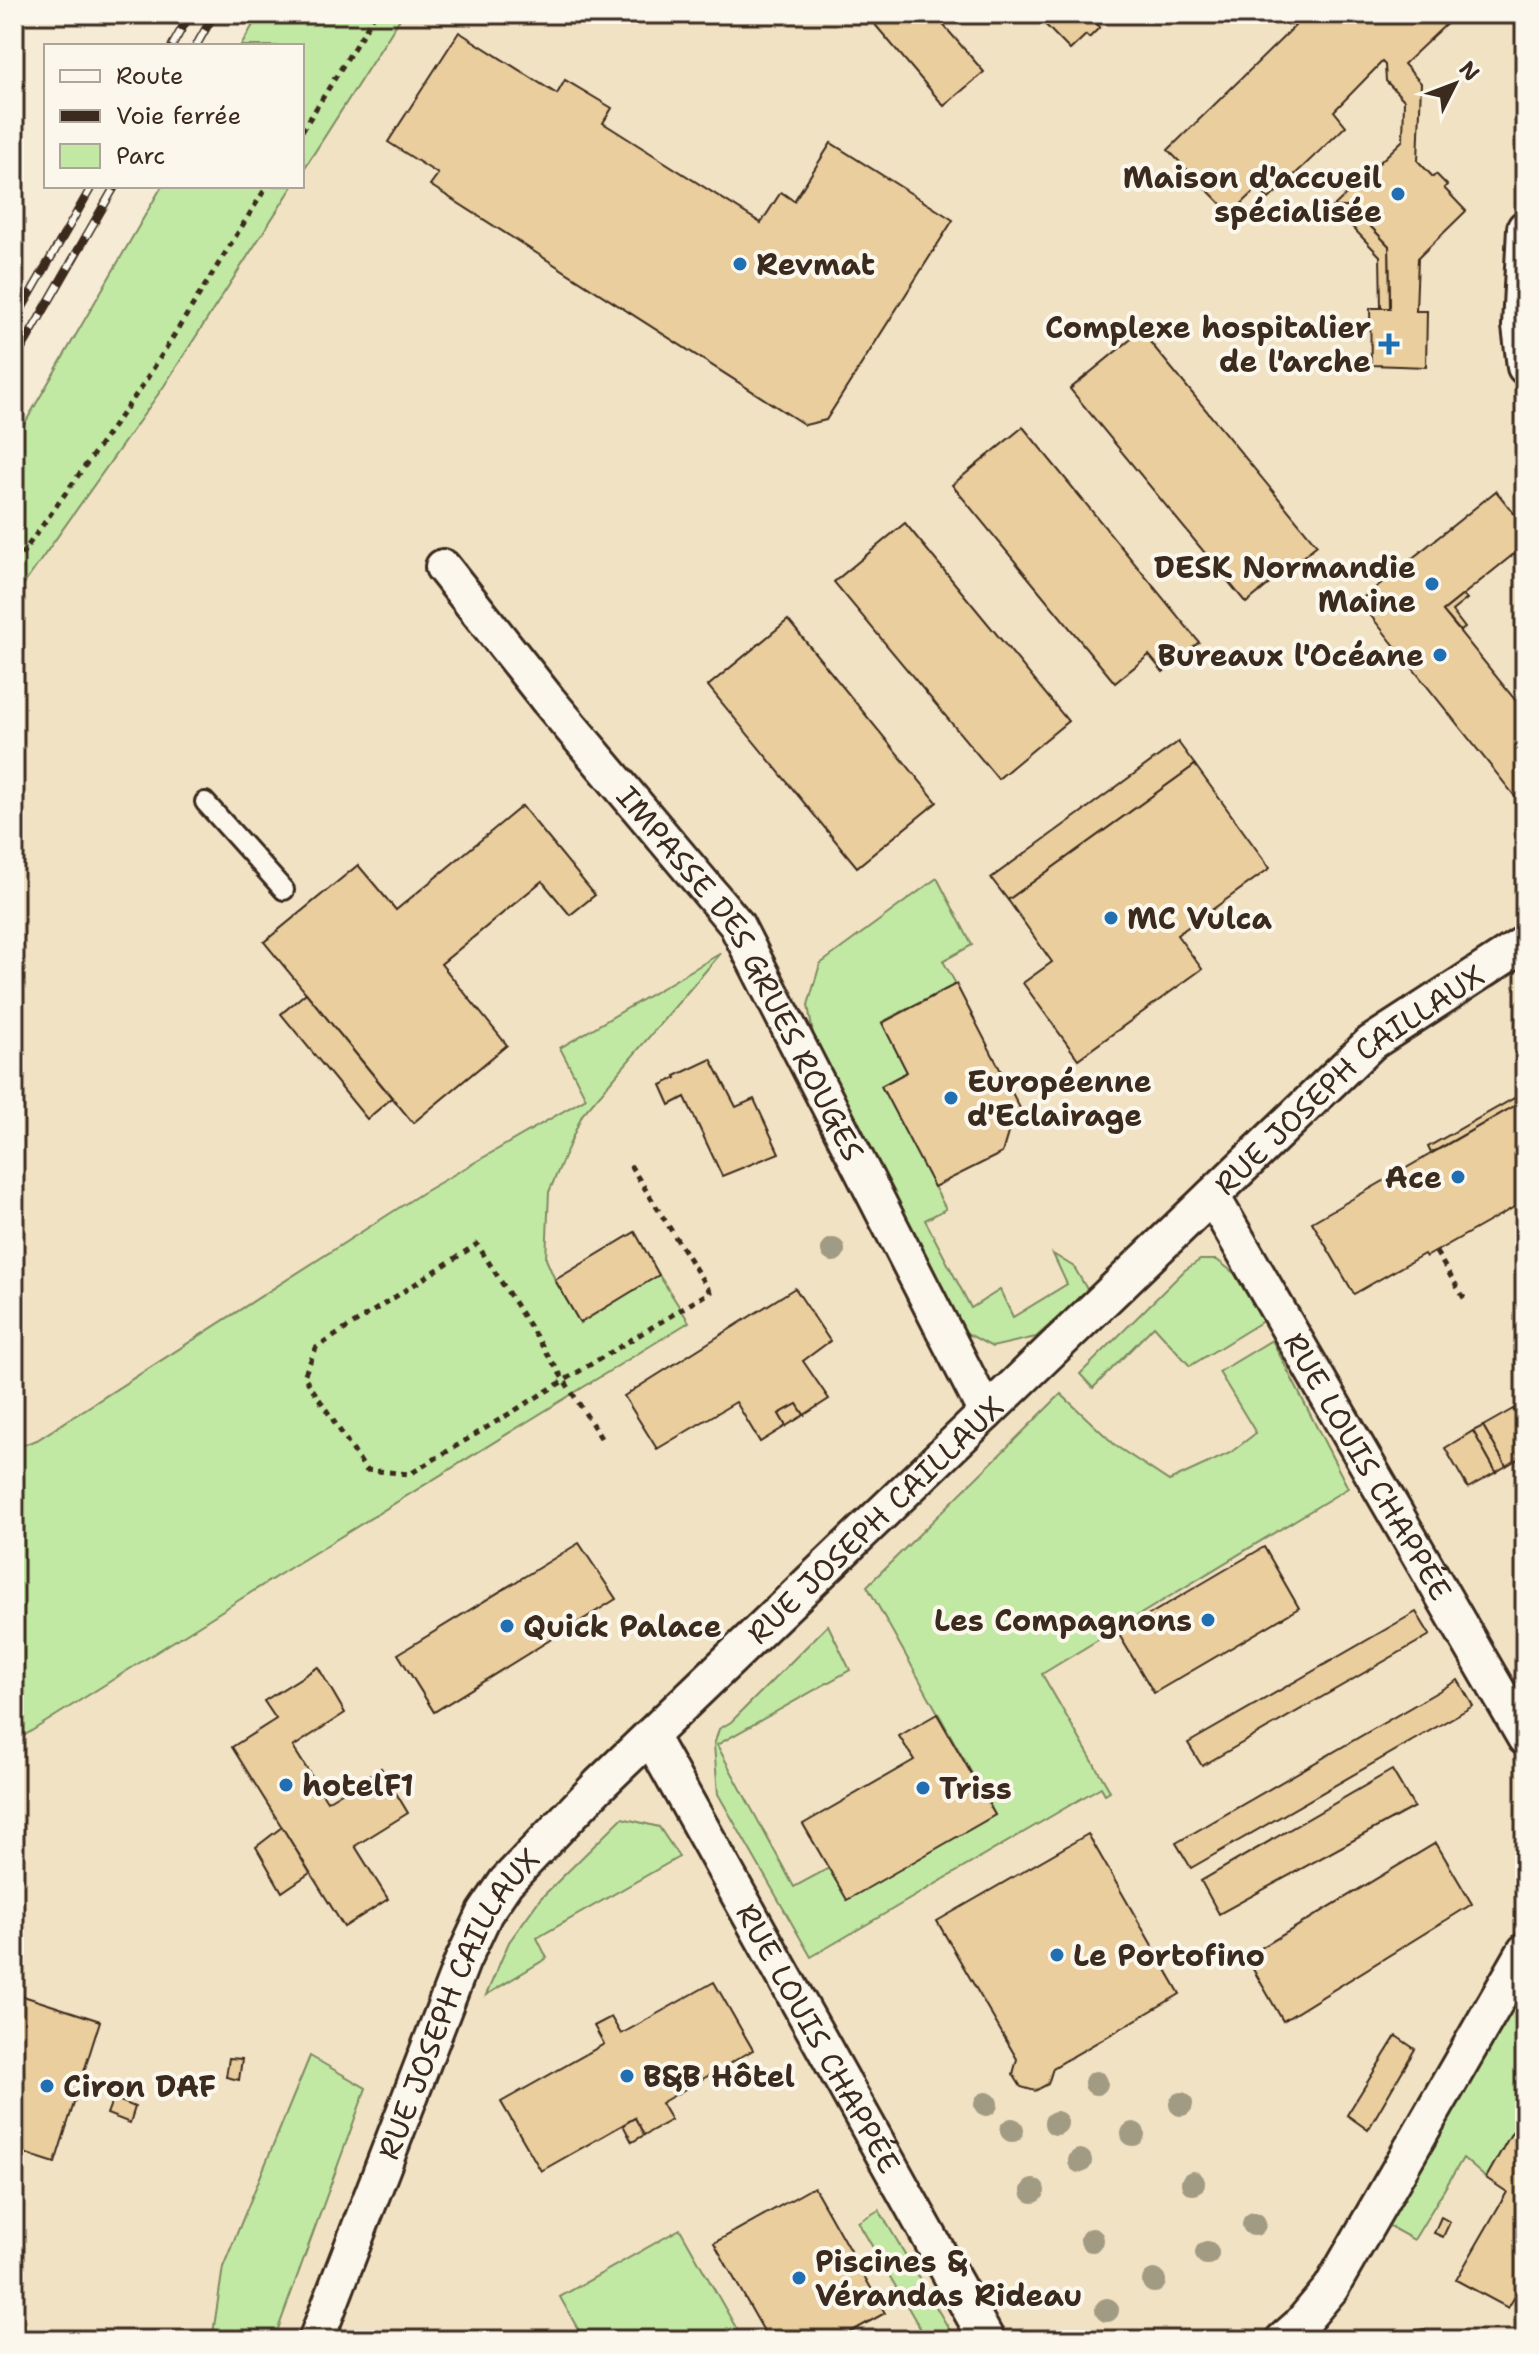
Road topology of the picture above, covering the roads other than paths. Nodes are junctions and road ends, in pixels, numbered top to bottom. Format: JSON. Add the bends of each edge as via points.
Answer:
{"nodes":[{"id":1,"x":1525,"y":228,"type":"edge"},
{"id":2,"x":1525,"y":367,"type":"edge"},
{"id":3,"x":443,"y":567,"type":"dead end"},
{"id":4,"x":205,"y":802,"type":"dead end"},
{"id":5,"x":284,"y":890,"type":"dead end"},
{"id":6,"x":1525,"y":943,"type":"edge"},
{"id":7,"x":1212,"y":1196,"type":"junction"},
{"id":8,"x":986,"y":1413,"type":"junction"},
{"id":9,"x":650,"y":1736,"type":"junction"},
{"id":10,"x":1525,"y":1738,"type":"edge"},
{"id":11,"x":1525,"y":1951,"type":"edge"},
{"id":12,"x":316,"y":2340,"type":"edge"},
{"id":13,"x":987,"y":2340,"type":"edge"},
{"id":14,"x":1283,"y":2340,"type":"edge"}],
"edges":[{"from":1,"to":2,"type":"street","via":[[1520,326]]},
{"from":3,"to":8,"type":"street","name":"IMPASSE DES GRUES ROUGES","via":[[736,924]]},
{"from":4,"to":5,"type":"lane"},
{"from":6,"to":7,"type":"street","name":"RUE JOSEPH CAILLAUX","via":[[1371,1043]]},
{"from":7,"to":8,"type":"street","name":"RUE JOSEPH CAILLAUX"},
{"from":7,"to":10,"type":"street","name":"RUE LOUIS CHAPPÉE"},
{"from":8,"to":9,"type":"street","name":"RUE JOSEPH CAILLAUX"},
{"from":9,"to":12,"type":"street","name":"RUE JOSEPH CAILLAUX","via":[[506,1882],[485,1913]]},
{"from":9,"to":13,"type":"street","name":"RUE LOUIS CHAPPÉE"},
{"from":11,"to":14,"type":"street","via":[[1331,2288]]}]}
